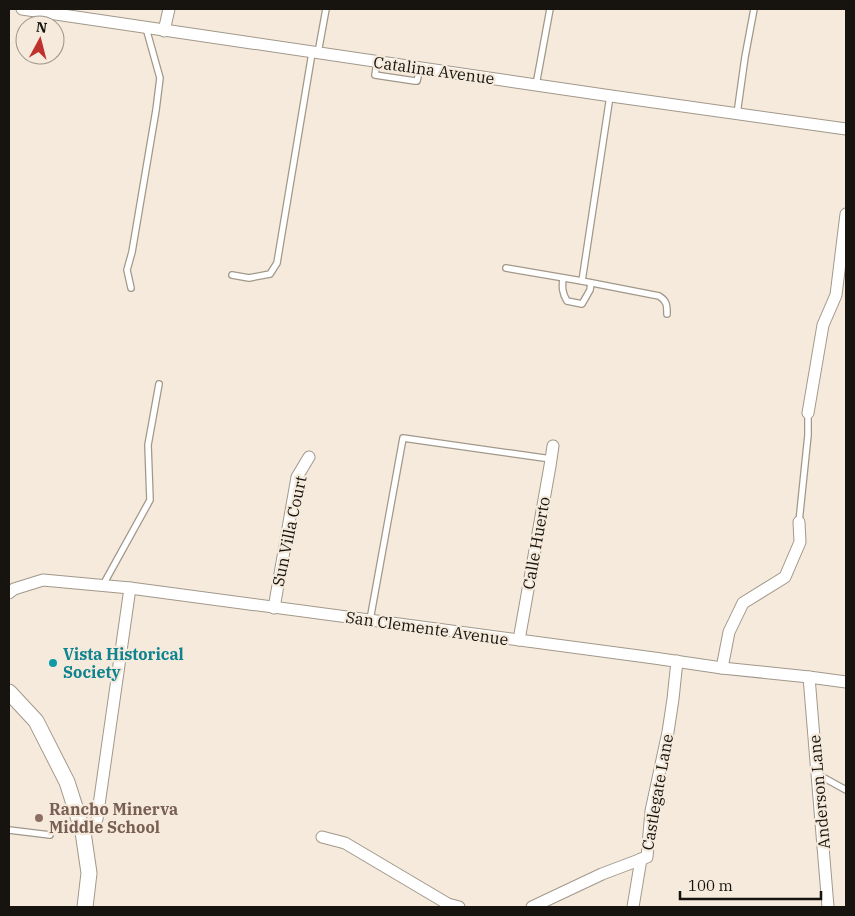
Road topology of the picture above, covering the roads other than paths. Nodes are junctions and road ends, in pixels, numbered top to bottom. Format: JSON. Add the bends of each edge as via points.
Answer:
{"nodes":[{"id":1,"x":22,"y":9,"type":"edge"},
{"id":2,"x":169,"y":9,"type":"edge"},
{"id":3,"x":326,"y":9,"type":"edge"},
{"id":4,"x":550,"y":9,"type":"edge"},
{"id":5,"x":754,"y":9,"type":"edge"},
{"id":6,"x":146,"y":28,"type":"junction"},
{"id":7,"x":164,"y":31,"type":"junction"},
{"id":8,"x":315,"y":53,"type":"junction"},
{"id":9,"x":536,"y":85,"type":"junction"},
{"id":10,"x":610,"y":96,"type":"junction"},
{"id":11,"x":737,"y":114,"type":"junction"},
{"id":12,"x":846,"y":129,"type":"edge"},
{"id":13,"x":846,"y":214,"type":"edge"},
{"id":14,"x":506,"y":268,"type":"dead end"},
{"id":15,"x":232,"y":275,"type":"dead end"},
{"id":16,"x":563,"y":278,"type":"junction"},
{"id":17,"x":582,"y":281,"type":"junction"},
{"id":18,"x":591,"y":283,"type":"junction"},
{"id":19,"x":131,"y":288,"type":"dead end"},
{"id":20,"x":666,"y":314,"type":"dead end"},
{"id":21,"x":159,"y":384,"type":"dead end"},
{"id":22,"x":808,"y":413,"type":"joint"},
{"id":23,"x":553,"y":446,"type":"dead end"},
{"id":24,"x":309,"y":457,"type":"dead end"},
{"id":25,"x":551,"y":460,"type":"junction"},
{"id":26,"x":798,"y":522,"type":"joint"},
{"id":27,"x":103,"y":585,"type":"junction"},
{"id":28,"x":130,"y":588,"type":"junction"},
{"id":29,"x":10,"y":589,"type":"edge"},
{"id":30,"x":274,"y":608,"type":"junction"},
{"id":31,"x":370,"y":620,"type":"junction"},
{"id":32,"x":519,"y":640,"type":"junction"},
{"id":33,"x":677,"y":662,"type":"junction"},
{"id":34,"x":722,"y":668,"type":"junction"},
{"id":35,"x":809,"y":677,"type":"junction"},
{"id":36,"x":846,"y":682,"type":"edge"},
{"id":37,"x":9,"y":692,"type":"edge"},
{"id":38,"x":817,"y":774,"type":"junction"},
{"id":39,"x":846,"y":790,"type":"edge"},
{"id":40,"x":97,"y":819,"type":"dead end"},
{"id":41,"x":9,"y":830,"type":"edge"},
{"id":42,"x":50,"y":835,"type":"dead end"},
{"id":43,"x":322,"y":836,"type":"dead end"},
{"id":44,"x":641,"y":859,"type":"junction"},
{"id":45,"x":84,"y":907,"type":"edge"},
{"id":46,"x":459,"y":907,"type":"edge"},
{"id":47,"x":532,"y":907,"type":"edge"},
{"id":48,"x":633,"y":907,"type":"edge"},
{"id":49,"x":828,"y":907,"type":"edge"}],
"edges":[{"from":1,"to":6,"type":"street","name":"Catalina Avenue"},
{"from":2,"to":7,"type":"street"},
{"from":3,"to":8,"type":"lane"},
{"from":4,"to":9,"type":"lane"},
{"from":5,"to":11,"type":"lane"},
{"from":6,"to":7,"type":"street","name":"Catalina Avenue"},
{"from":6,"to":19,"type":"lane","via":[[160,78],[127,270]]},
{"from":7,"to":8,"type":"street","name":"Catalina Avenue"},
{"from":8,"to":9,"type":"street","name":"Catalina Avenue"},
{"from":8,"to":15,"type":"lane","via":[[277,263],[270,274],[249,278]]},
{"from":9,"to":10,"type":"street","name":"Catalina Avenue"},
{"from":10,"to":11,"type":"street","name":"Catalina Avenue"},
{"from":10,"to":17,"type":"lane"},
{"from":11,"to":12,"type":"street","name":"Catalina Avenue"},
{"from":13,"to":22,"type":"street","via":[[836,294],[823,326]]},
{"from":14,"to":16,"type":"lane"},
{"from":16,"to":17,"type":"lane"},
{"from":16,"to":18,"type":"lane","via":[[564,297],[567,301],[582,304]]},
{"from":17,"to":18,"type":"lane"},
{"from":18,"to":20,"type":"lane","via":[[659,296],[667,303]]},
{"from":21,"to":27,"type":"lane","via":[[148,445],[150,500]]},
{"from":22,"to":26,"type":"lane"},
{"from":23,"to":25,"type":"street","name":"Calle Huerto"},
{"from":24,"to":30,"type":"street","name":"Sun Villa Court","via":[[297,477]]},
{"from":25,"to":31,"type":"lane","via":[[403,438]]},
{"from":25,"to":32,"type":"street","name":"Calle Huerto"},
{"from":26,"to":34,"type":"street","via":[[800,542],[785,577],[743,603],[729,632]]},
{"from":27,"to":28,"type":"street","name":"San Clemente Avenue"},
{"from":27,"to":29,"type":"street","name":"San Clemente Avenue","via":[[43,580]]},
{"from":28,"to":30,"type":"street","name":"San Clemente Avenue"},
{"from":28,"to":40,"type":"street"},
{"from":30,"to":31,"type":"street","name":"San Clemente Avenue"},
{"from":31,"to":32,"type":"street","name":"San Clemente Avenue"},
{"from":32,"to":33,"type":"street","name":"San Clemente Avenue"},
{"from":33,"to":34,"type":"street","name":"San Clemente Avenue"},
{"from":33,"to":44,"type":"street","name":"Castlegate Lane","via":[[668,732],[651,811],[647,857]]},
{"from":34,"to":35,"type":"street","name":"San Clemente Avenue"},
{"from":35,"to":36,"type":"street","name":"San Clemente Avenue"},
{"from":35,"to":38,"type":"street","name":"Anderson Lane"},
{"from":37,"to":45,"type":"main road","via":[[36,721],[67,782],[83,832],[89,873]]},
{"from":38,"to":39,"type":"lane"},
{"from":38,"to":49,"type":"street","name":"Anderson Lane"},
{"from":41,"to":42,"type":"lane"},
{"from":43,"to":46,"type":"street","via":[[345,844],[448,904]]},
{"from":44,"to":47,"type":"street","name":"Castlegate Lane"},
{"from":44,"to":48,"type":"street"}]}
